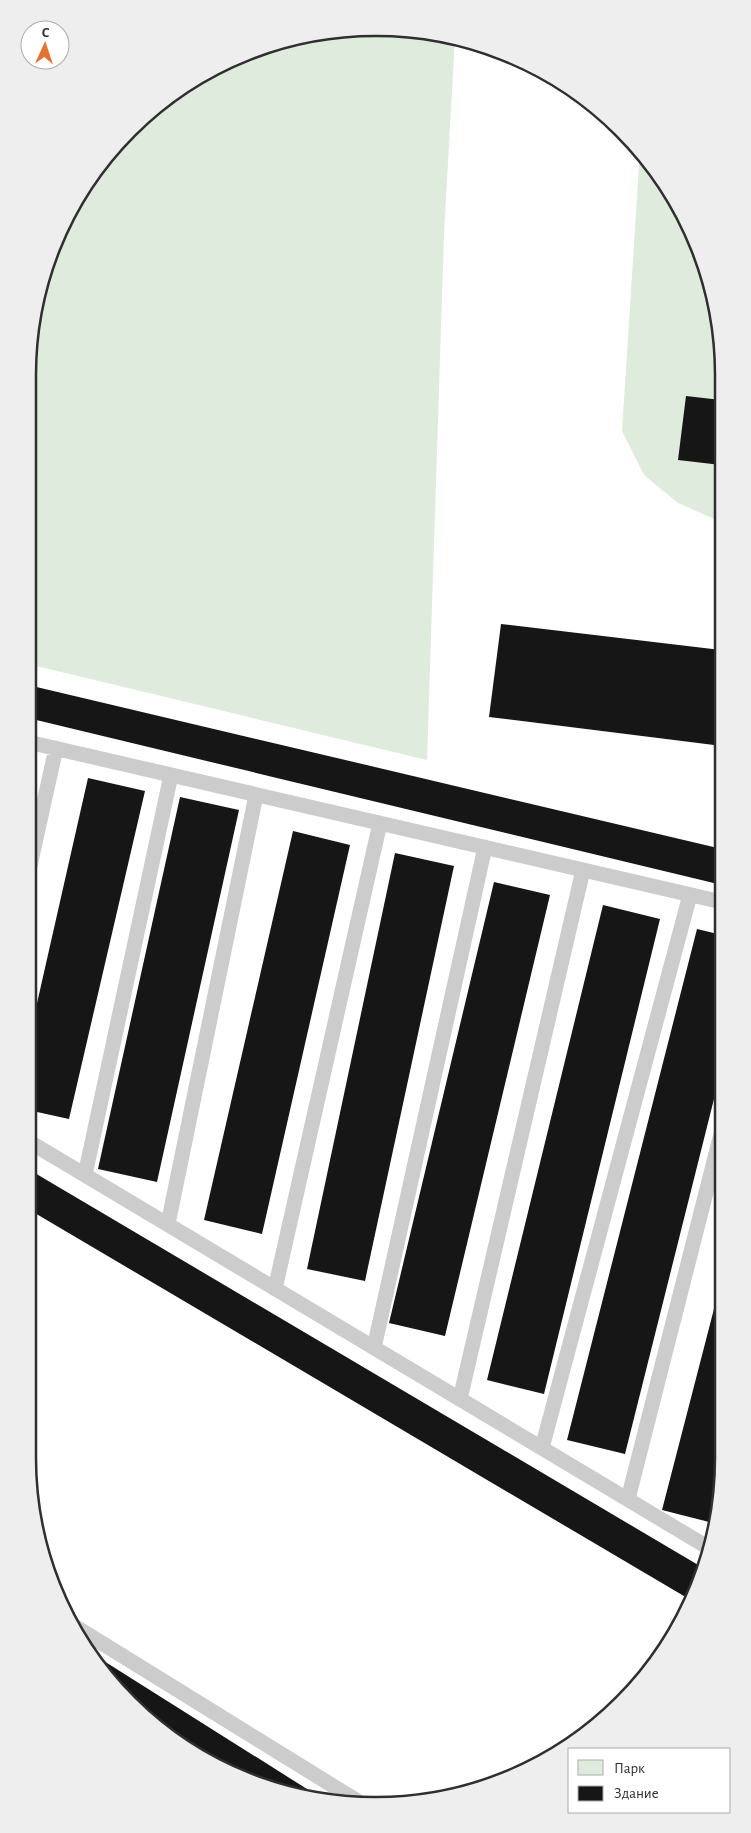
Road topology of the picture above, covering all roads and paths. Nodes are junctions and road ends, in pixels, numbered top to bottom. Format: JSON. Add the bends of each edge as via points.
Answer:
{"nodes":[{"id":1,"x":36,"y":744,"type":"edge"},
{"id":2,"x":56,"y":748,"type":"junction"},
{"id":3,"x":171,"y":775,"type":"junction"},
{"id":4,"x":256,"y":795,"type":"junction"},
{"id":5,"x":380,"y":823,"type":"junction"},
{"id":6,"x":36,"y":839,"type":"edge"},
{"id":7,"x":485,"y":847,"type":"junction"},
{"id":8,"x":583,"y":870,"type":"junction"},
{"id":9,"x":690,"y":894,"type":"junction"},
{"id":10,"x":715,"y":900,"type":"edge"},
{"id":11,"x":36,"y":1146,"type":"edge"},
{"id":12,"x":715,"y":1157,"type":"edge"},
{"id":13,"x":85,"y":1175,"type":"junction"},
{"id":14,"x":168,"y":1224,"type":"junction"},
{"id":15,"x":275,"y":1289,"type":"junction"},
{"id":16,"x":374,"y":1348,"type":"junction"},
{"id":17,"x":460,"y":1399,"type":"junction"},
{"id":18,"x":542,"y":1448,"type":"junction"},
{"id":19,"x":628,"y":1500,"type":"junction"},
{"id":20,"x":703,"y":1545,"type":"edge"},
{"id":21,"x":85,"y":1633,"type":"edge"},
{"id":22,"x":349,"y":1796,"type":"edge"}],
"edges":[{"from":1,"to":2,"type":"lane"},
{"from":2,"to":3,"type":"lane"},
{"from":2,"to":6,"type":"lane"},
{"from":3,"to":4,"type":"lane"},
{"from":3,"to":13,"type":"lane"},
{"from":4,"to":5,"type":"lane"},
{"from":4,"to":14,"type":"lane"},
{"from":5,"to":7,"type":"lane"},
{"from":5,"to":15,"type":"lane"},
{"from":7,"to":8,"type":"lane"},
{"from":7,"to":16,"type":"lane"},
{"from":8,"to":9,"type":"lane"},
{"from":8,"to":17,"type":"lane"},
{"from":9,"to":10,"type":"lane"},
{"from":9,"to":18,"type":"lane"},
{"from":11,"to":13,"type":"lane"},
{"from":12,"to":19,"type":"lane"},
{"from":13,"to":14,"type":"lane"},
{"from":14,"to":15,"type":"lane"},
{"from":15,"to":16,"type":"lane"},
{"from":16,"to":17,"type":"lane"},
{"from":17,"to":18,"type":"lane"},
{"from":18,"to":19,"type":"lane"},
{"from":19,"to":20,"type":"lane"},
{"from":21,"to":22,"type":"lane"}]}
